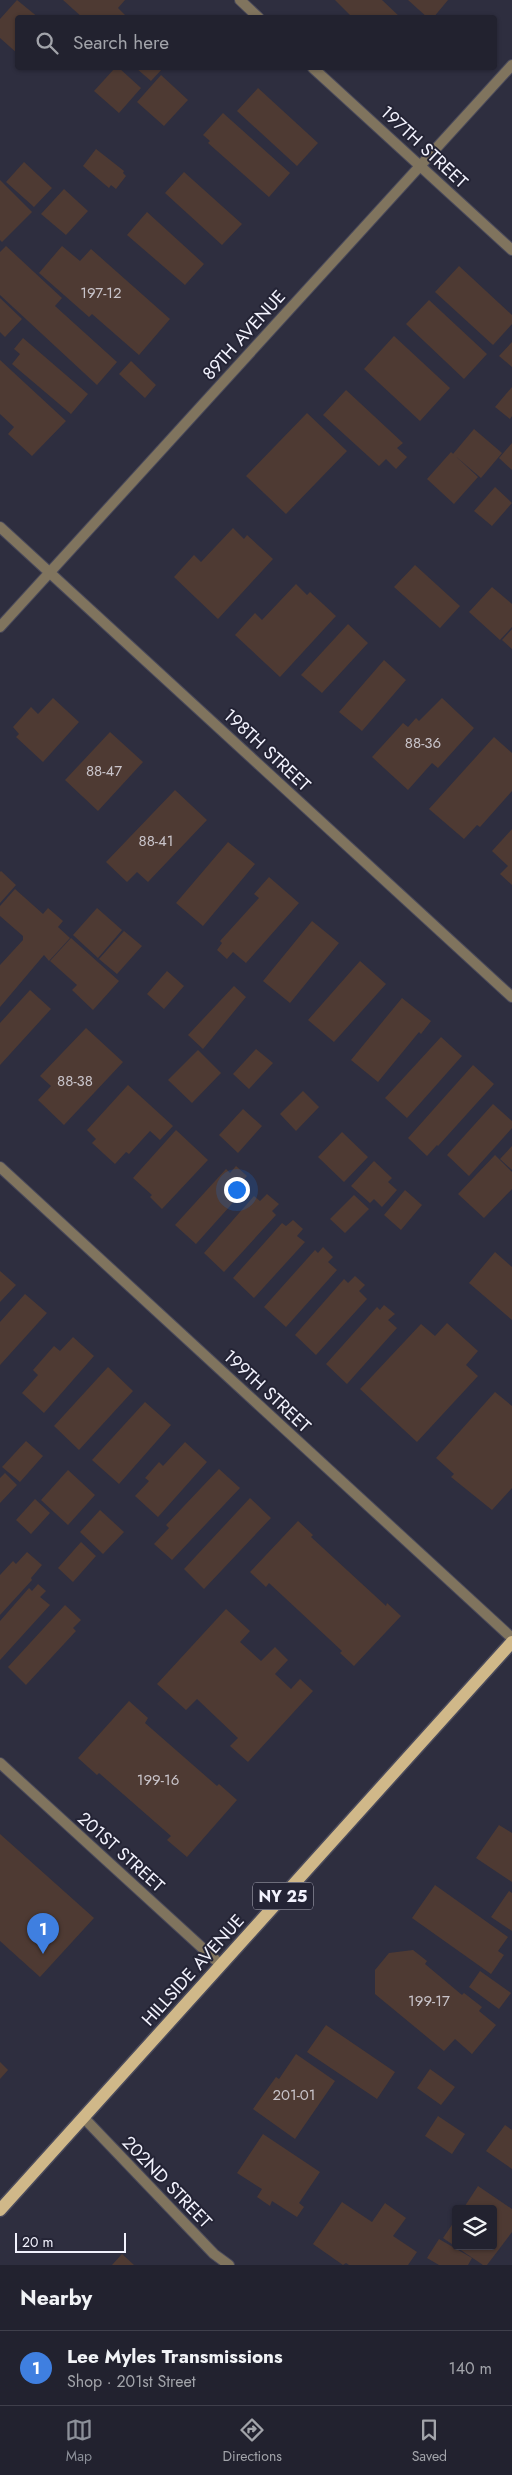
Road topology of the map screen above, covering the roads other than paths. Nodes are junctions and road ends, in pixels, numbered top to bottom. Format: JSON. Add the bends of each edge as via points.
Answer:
{"nodes":[{"id":1,"x":240,"y":0,"type":"edge"},
{"id":2,"x":256,"y":15,"type":"edge"},
{"id":3,"x":512,"y":65,"type":"edge"},
{"id":4,"x":315,"y":70,"type":"edge"},
{"id":5,"x":419,"y":165,"type":"junction"},
{"id":6,"x":512,"y":250,"type":"edge"},
{"id":7,"x":0,"y":527,"type":"edge"},
{"id":8,"x":50,"y":573,"type":"junction"},
{"id":9,"x":0,"y":627,"type":"edge"},
{"id":10,"x":512,"y":997,"type":"edge"},
{"id":11,"x":0,"y":1167,"type":"edge"},
{"id":12,"x":512,"y":1638,"type":"edge"},
{"id":13,"x":512,"y":1642,"type":"edge"},
{"id":14,"x":0,"y":1763,"type":"edge"},
{"id":15,"x":221,"y":1966,"type":"junction"},
{"id":16,"x":84,"y":2118,"type":"junction"},
{"id":17,"x":0,"y":2210,"type":"edge"},
{"id":18,"x":229,"y":2265,"type":"edge"}],
"edges":[{"from":1,"to":2,"type":"street"},
{"from":3,"to":5,"type":"street","name":"89TH AVENUE"},
{"from":4,"to":5,"type":"street","name":"197TH STREET"},
{"from":5,"to":6,"type":"street","name":"197TH STREET"},
{"from":5,"to":8,"type":"street","name":"89TH AVENUE"},
{"from":7,"to":8,"type":"street","name":"198TH STREET"},
{"from":8,"to":9,"type":"street","name":"89TH AVENUE"},
{"from":8,"to":10,"type":"street","name":"198TH STREET"},
{"from":11,"to":12,"type":"street","name":"199TH STREET"},
{"from":13,"to":15,"type":"main road","name":"HILLSIDE AVENUE","number":"NY 25"},
{"from":14,"to":15,"type":"street","name":"201ST STREET"},
{"from":15,"to":16,"type":"main road","name":"HILLSIDE AVENUE","number":"NY 25"},
{"from":16,"to":17,"type":"main road","name":"HILLSIDE AVENUE","number":"NY 25"},
{"from":16,"to":18,"type":"street","name":"202ND STREET","via":[[214,2254]]}]}
